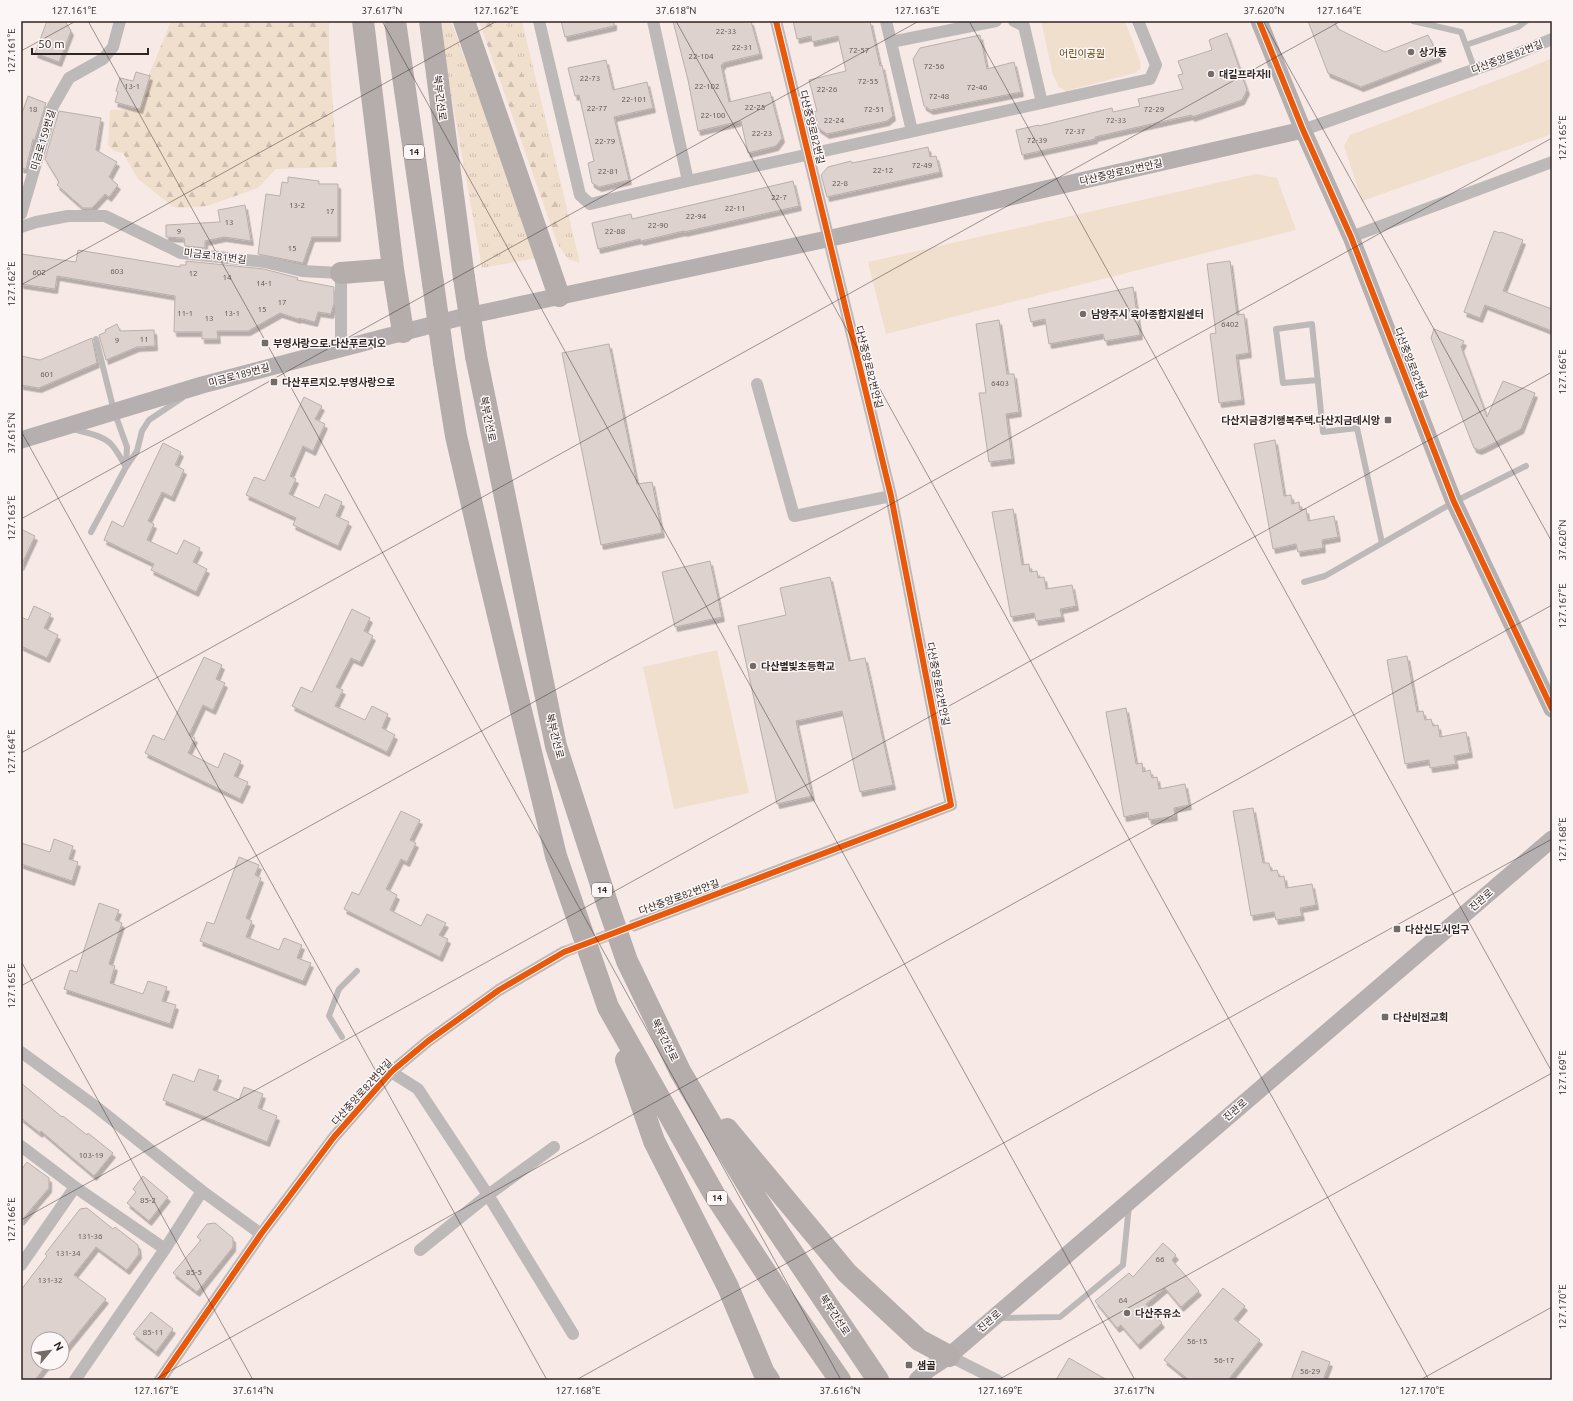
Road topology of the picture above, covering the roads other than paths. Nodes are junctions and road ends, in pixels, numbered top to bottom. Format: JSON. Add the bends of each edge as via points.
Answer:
{"nodes":[{"id":1,"x":120,"y":21,"type":"edge"},
{"id":2,"x":363,"y":21,"type":"edge"},
{"id":3,"x":395,"y":21,"type":"edge"},
{"id":4,"x":430,"y":21,"type":"edge"},
{"id":5,"x":464,"y":21,"type":"edge"},
{"id":6,"x":539,"y":21,"type":"edge"},
{"id":7,"x":654,"y":21,"type":"edge"},
{"id":8,"x":776,"y":21,"type":"edge"},
{"id":9,"x":886,"y":21,"type":"edge"},
{"id":10,"x":996,"y":21,"type":"edge"},
{"id":11,"x":1014,"y":21,"type":"edge"},
{"id":12,"x":1138,"y":21,"type":"edge"},
{"id":13,"x":1259,"y":21,"type":"edge"},
{"id":14,"x":1413,"y":21,"type":"edge"},
{"id":15,"x":1526,"y":21,"type":"edge"},
{"id":16,"x":1552,"y":39,"type":"edge"},
{"id":17,"x":891,"y":42,"type":"junction"},
{"id":18,"x":1466,"y":45,"type":"junction"},
{"id":19,"x":1475,"y":70,"type":"junction"},
{"id":20,"x":1042,"y":103,"type":"junction"},
{"id":21,"x":1303,"y":130,"type":"junction"},
{"id":22,"x":912,"y":131,"type":"junction"},
{"id":23,"x":809,"y":154,"type":"junction"},
{"id":24,"x":1552,"y":162,"type":"edge"},
{"id":25,"x":688,"y":181,"type":"junction"},
{"id":26,"x":21,"y":214,"type":"edge"},
{"id":27,"x":21,"y":227,"type":"edge"},
{"id":28,"x":1352,"y":237,"type":"junction"},
{"id":29,"x":827,"y":239,"type":"junction"},
{"id":30,"x":393,"y":269,"type":"junction"},
{"id":31,"x":341,"y":273,"type":"junction"},
{"id":32,"x":559,"y":296,"type":"junction"},
{"id":33,"x":403,"y":332,"type":"junction"},
{"id":34,"x":96,"y":339,"type":"dead end"},
{"id":35,"x":341,"y":348,"type":"junction"},
{"id":36,"x":1318,"y":380,"type":"junction"},
{"id":37,"x":758,"y":384,"type":"dead end"},
{"id":38,"x":202,"y":385,"type":"junction"},
{"id":39,"x":114,"y":411,"type":"junction"},
{"id":40,"x":67,"y":427,"type":"junction"},
{"id":41,"x":21,"y":440,"type":"edge"},
{"id":42,"x":1526,"y":466,"type":"dead end"},
{"id":43,"x":126,"y":467,"type":"junction"},
{"id":44,"x":891,"y":496,"type":"junction"},
{"id":45,"x":1454,"y":502,"type":"junction"},
{"id":46,"x":90,"y":532,"type":"dead end"},
{"id":47,"x":1382,"y":543,"type":"junction"},
{"id":48,"x":1304,"y":582,"type":"dead end"},
{"id":49,"x":1552,"y":709,"type":"edge"},
{"id":50,"x":1552,"y":839,"type":"edge"},
{"id":51,"x":635,"y":924,"type":"tunnel mouth"},
{"id":52,"x":564,"y":952,"type":"tunnel mouth"},
{"id":53,"x":357,"y":971,"type":"dead end"},
{"id":54,"x":608,"y":1008,"type":"junction"},
{"id":55,"x":342,"y":1037,"type":"dead end"},
{"id":56,"x":21,"y":1052,"type":"edge"},
{"id":57,"x":680,"y":1071,"type":"junction"},
{"id":58,"x":391,"y":1072,"type":"junction"},
{"id":59,"x":21,"y":1146,"type":"edge"},
{"id":60,"x":554,"y":1147,"type":"dead end"},
{"id":61,"x":75,"y":1187,"type":"junction"},
{"id":62,"x":202,"y":1191,"type":"junction"},
{"id":63,"x":488,"y":1195,"type":"junction"},
{"id":64,"x":1130,"y":1201,"type":"junction"},
{"id":65,"x":262,"y":1234,"type":"junction"},
{"id":66,"x":165,"y":1249,"type":"junction"},
{"id":67,"x":420,"y":1250,"type":"dead end"},
{"id":68,"x":21,"y":1265,"type":"edge"},
{"id":69,"x":993,"y":1318,"type":"junction"},
{"id":70,"x":573,"y":1334,"type":"dead end"},
{"id":71,"x":949,"y":1356,"type":"junction"},
{"id":72,"x":874,"y":1374,"type":"edge"},
{"id":73,"x":162,"y":1379,"type":"edge"},
{"id":74,"x":75,"y":1380,"type":"edge"},
{"id":75,"x":769,"y":1380,"type":"edge"},
{"id":76,"x":840,"y":1380,"type":"edge"},
{"id":77,"x":917,"y":1380,"type":"edge"},
{"id":78,"x":997,"y":1380,"type":"edge"}],
"edges":[{"from":1,"to":26,"type":"street","name":"미금로159번길","via":[[113,47],[103,59],[69,78],[53,106]]},
{"from":2,"to":30,"type":"highway"},
{"from":3,"to":54,"type":"highway","number":"14","bridge":true,"via":[[456,436],[556,856]]},
{"from":4,"to":57,"type":"highway","name":"북부간선로","number":"14","bridge":true,"via":[[476,356],[556,746],[627,960]]},
{"from":5,"to":32,"type":"highway"},
{"from":6,"to":25,"type":"street","name":"다산중앙로82번길","via":[[580,195],[590,204]]},
{"from":7,"to":25,"type":"street"},
{"from":8,"to":23,"type":"street","name":"다산중앙로82번길"},
{"from":9,"to":17,"type":"street"},
{"from":10,"to":17,"type":"street"},
{"from":11,"to":20,"type":"street","via":[[1024,26]]},
{"from":12,"to":20,"type":"street","name":"다산중앙로82번길","via":[[1156,65],[1150,79]]},
{"from":13,"to":21,"type":"street","name":"다산중앙로82번길"},
{"from":14,"to":18,"type":"lane","via":[[1461,32]]},
{"from":15,"to":18,"type":"lane","via":[[1518,27]]},
{"from":16,"to":19,"type":"street","name":"다산중앙로82번길"},
{"from":17,"to":22,"type":"street"},
{"from":18,"to":19,"type":"lane"},
{"from":19,"to":21,"type":"street","name":"다산중앙로82번길"},
{"from":20,"to":22,"type":"street","name":"다산중앙로82번길"},
{"from":21,"to":28,"type":"street","name":"다산중앙로82번길"},
{"from":21,"to":29,"type":"street","name":"다산중앙로82번안길"},
{"from":22,"to":23,"type":"street","name":"다산중앙로82번길"},
{"from":23,"to":25,"type":"street","name":"다산중앙로82번길"},
{"from":23,"to":29,"type":"street","name":"다산중앙로82번길"},
{"from":24,"to":28,"type":"street"},
{"from":27,"to":31,"type":"street","name":"미금로181번길","via":[[68,216],[105,216],[182,253],[265,262],[302,271]]},
{"from":28,"to":45,"type":"street","name":"다산중앙로82번길"},
{"from":29,"to":32,"type":"street","name":"미금로189번길"},
{"from":29,"to":44,"type":"street","name":"다산중앙로82번안길"},
{"from":30,"to":31,"type":"highway"},
{"from":30,"to":33,"type":"highway"},
{"from":31,"to":35,"type":"street"},
{"from":32,"to":33,"type":"street","name":"미금로189번길"},
{"from":33,"to":35,"type":"street","name":"미금로189번길"},
{"from":34,"to":39,"type":"lane"},
{"from":35,"to":38,"type":"street","name":"미금로189번길"},
{"from":36,"to":36,"type":"lane","via":[[1312,324],[1276,329],[1283,383]]},
{"from":36,"to":47,"type":"lane","via":[[1323,432],[1357,428]]},
{"from":37,"to":44,"type":"street","via":[[794,516]]},
{"from":38,"to":39,"type":"street","name":"미금로189번길"},
{"from":38,"to":43,"type":"lane","via":[[149,420],[142,431],[137,451]]},
{"from":39,"to":40,"type":"street","name":"미금로189번길"},
{"from":39,"to":43,"type":"lane","via":[[127,447]]},
{"from":40,"to":41,"type":"street","name":"미금로189번길"},
{"from":40,"to":43,"type":"lane","via":[[110,442]]},
{"from":42,"to":45,"type":"lane"},
{"from":43,"to":46,"type":"lane"},
{"from":44,"to":51,"type":"street","name":"다산중앙로82번안길","via":[[951,805]]},
{"from":45,"to":47,"type":"lane"},
{"from":45,"to":49,"type":"street","name":"다산중앙로82번길"},
{"from":47,"to":48,"type":"lane","via":[[1325,576]]},
{"from":50,"to":64,"type":"street","name":"진관로"},
{"from":52,"to":58,"type":"street","name":"다산중앙로82번안길","via":[[499,990],[428,1041]]},
{"from":53,"to":55,"type":"lane","via":[[339,989],[329,1016]]},
{"from":54,"to":75,"type":"highway","via":[[654,1141],[728,1287]]},
{"from":54,"to":76,"type":"highway","number":"14","via":[[714,1194]]},
{"from":56,"to":62,"type":"street","via":[[95,1106]]},
{"from":57,"to":71,"type":"highway","via":[[847,1272],[919,1340]]},
{"from":57,"to":72,"type":"highway","name":"북부간선로","number":"14","via":[[755,1198]]},
{"from":58,"to":63,"type":"street","via":[[418,1089]]},
{"from":58,"to":65,"type":"street","name":"다산중앙로82번안길","via":[[334,1137]]},
{"from":59,"to":61,"type":"street"},
{"from":60,"to":63,"type":"street"},
{"from":61,"to":66,"type":"street"},
{"from":61,"to":68,"type":"street"},
{"from":62,"to":65,"type":"street"},
{"from":62,"to":66,"type":"street"},
{"from":63,"to":67,"type":"street"},
{"from":63,"to":70,"type":"street"},
{"from":64,"to":69,"type":"street","name":"진관로"},
{"from":64,"to":69,"type":"lane","via":[[1124,1265],[1060,1317]]},
{"from":65,"to":73,"type":"street","name":"다산중앙로82번안길"},
{"from":66,"to":74,"type":"street"},
{"from":69,"to":71,"type":"street","name":"진관로"},
{"from":71,"to":77,"type":"street","name":"진관로"},
{"from":71,"to":78,"type":"street"}]}
